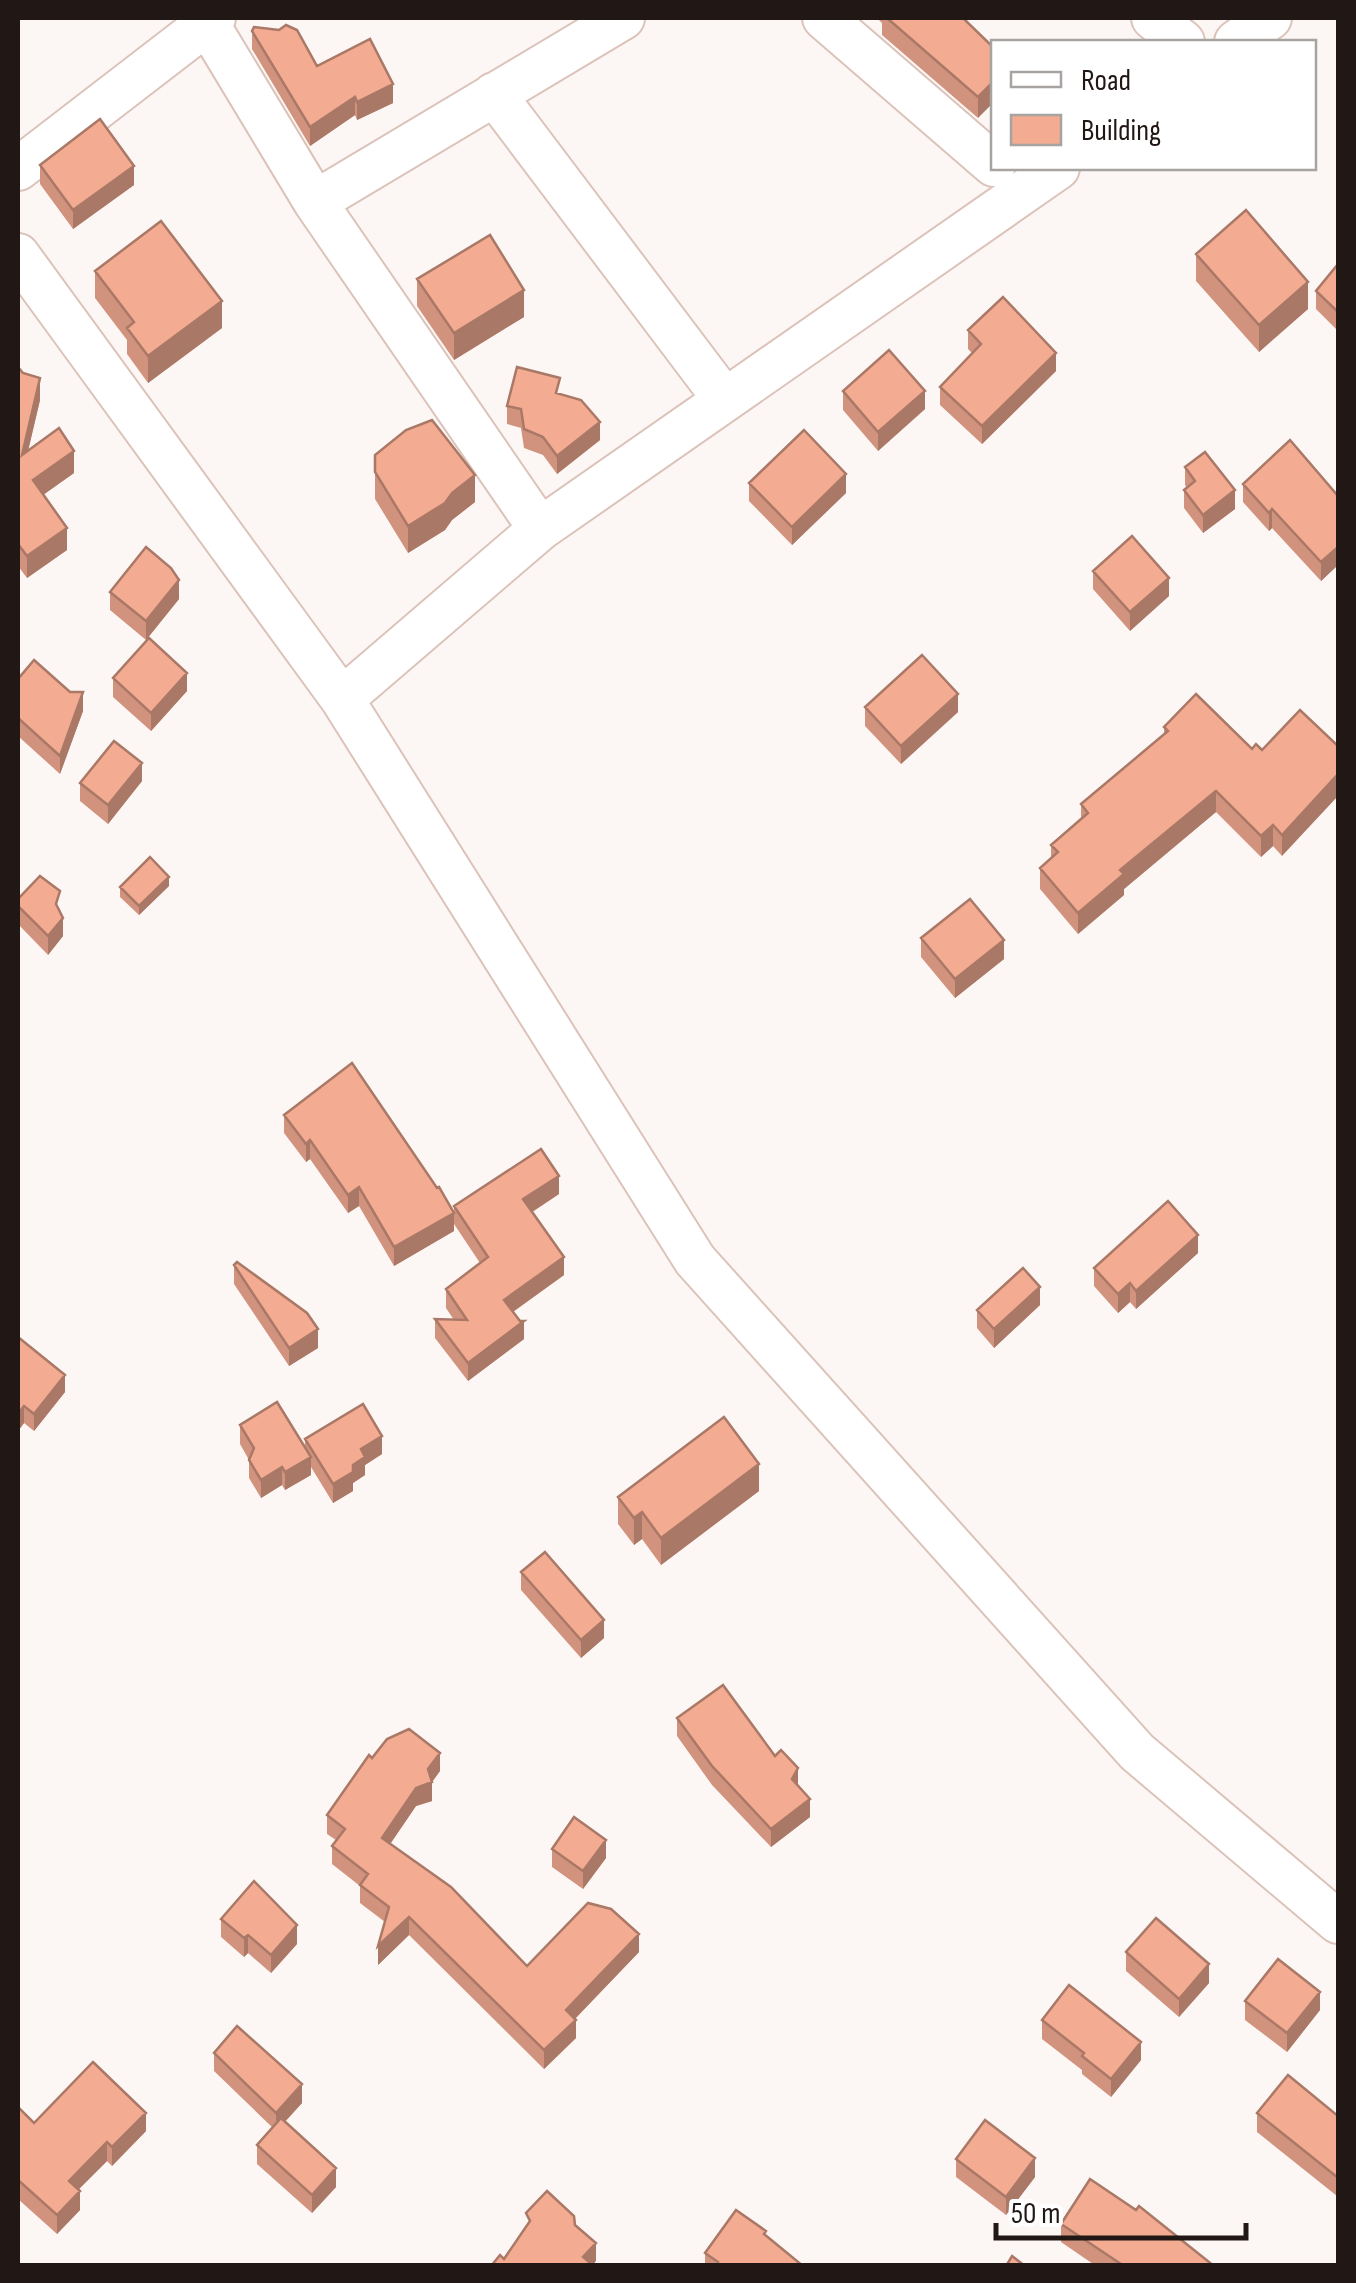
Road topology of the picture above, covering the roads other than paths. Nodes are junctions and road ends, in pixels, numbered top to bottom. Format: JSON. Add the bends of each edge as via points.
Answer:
{"nodes":[{"id":1,"x":622,"y":18,"type":"edge"},
{"id":2,"x":824,"y":18,"type":"edge"},
{"id":3,"x":1154,"y":18,"type":"edge"},
{"id":4,"x":1270,"y":18,"type":"edge"},
{"id":5,"x":208,"y":19,"type":"edge"},
{"id":6,"x":1181,"y":40,"type":"edge"},
{"id":7,"x":1239,"y":40,"type":"edge"},
{"id":8,"x":494,"y":94,"type":"junction"},
{"id":9,"x":991,"y":151,"type":"edge"},
{"id":10,"x":18,"y":169,"type":"edge"},
{"id":11,"x":1018,"y":173,"type":"edge"},
{"id":12,"x":315,"y":202,"type":"junction"},
{"id":13,"x":18,"y":255,"type":"edge"},
{"id":14,"x":725,"y":400,"type":"junction"},
{"id":15,"x":540,"y":529,"type":"junction"},
{"id":16,"x":342,"y":699,"type":"junction"},
{"id":17,"x":1338,"y":1922,"type":"edge"}],
"edges":[{"from":1,"to":8,"type":"street"},
{"from":2,"to":9,"type":"street"},
{"from":3,"to":6,"type":"street"},
{"from":4,"to":7,"type":"street"},
{"from":5,"to":10,"type":"street"},
{"from":5,"to":12,"type":"street"},
{"from":8,"to":12,"type":"street"},
{"from":8,"to":14,"type":"street"},
{"from":11,"to":14,"type":"street"},
{"from":12,"to":15,"type":"street"},
{"from":13,"to":16,"type":"street"},
{"from":14,"to":15,"type":"street"},
{"from":15,"to":16,"type":"street"},
{"from":16,"to":17,"type":"street","via":[[695,1260],[1136,1752]]}]}
